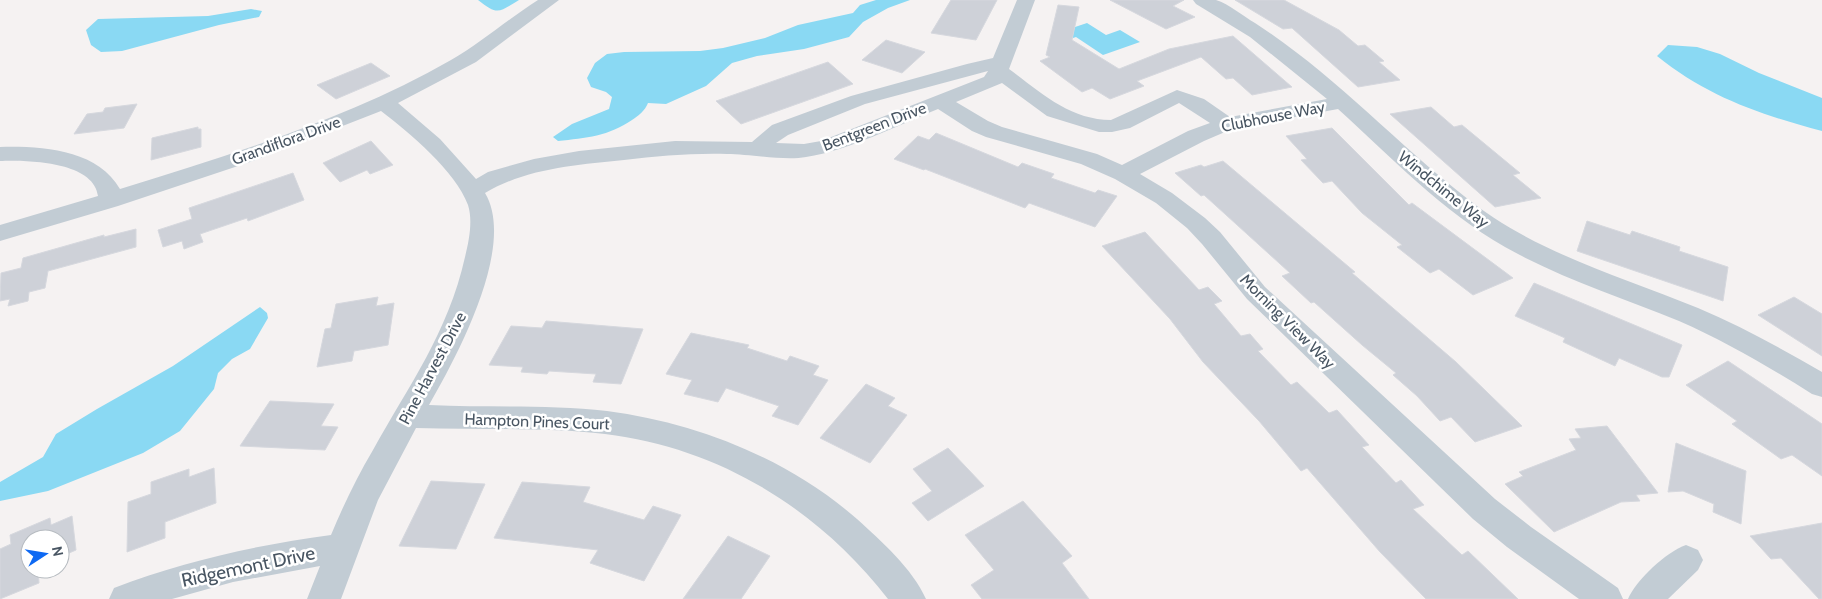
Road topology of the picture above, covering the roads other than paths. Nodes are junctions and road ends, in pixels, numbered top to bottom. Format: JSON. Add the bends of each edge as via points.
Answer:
{"nodes":[{"id":1,"x":550,"y":0,"type":"edge"},
{"id":2,"x":1026,"y":0,"type":"edge"},
{"id":3,"x":1202,"y":0,"type":"edge"},
{"id":4,"x":1000,"y":67,"type":"junction"},
{"id":5,"x":939,"y":101,"type":"junction"},
{"id":6,"x":383,"y":102,"type":"junction"},
{"id":7,"x":1343,"y":102,"type":"junction"},
{"id":8,"x":1226,"y":124,"type":"junction"},
{"id":9,"x":758,"y":149,"type":"junction"},
{"id":10,"x":0,"y":154,"type":"edge"},
{"id":11,"x":1123,"y":174,"type":"junction"},
{"id":12,"x":472,"y":191,"type":"junction"},
{"id":13,"x":110,"y":201,"type":"junction"},
{"id":14,"x":0,"y":233,"type":"edge"},
{"id":15,"x":1822,"y":386,"type":"edge"},
{"id":16,"x":406,"y":416,"type":"junction"},
{"id":17,"x":342,"y":548,"type":"junction"},
{"id":18,"x":1686,"y":560,"type":"dead end"},
{"id":19,"x":126,"y":599,"type":"edge"},
{"id":20,"x":324,"y":599,"type":"edge"},
{"id":21,"x":909,"y":599,"type":"edge"},
{"id":22,"x":1606,"y":599,"type":"edge"},
{"id":23,"x":1645,"y":599,"type":"edge"}],
"edges":[{"from":1,"to":6,"type":"street","name":"Grandiflora Drive","via":[[469,58]]},
{"from":2,"to":4,"type":"street","name":"Bentgreen Drive"},
{"from":3,"to":7,"type":"street","name":"Windchime Way","via":[[1278,47]]},
{"from":4,"to":5,"type":"street","name":"Bentgreen Drive","via":[[996,77],[985,85]]},
{"from":4,"to":8,"type":"street","via":[[1054,112],[1099,126],[1122,123],[1178,96],[1203,107]]},
{"from":4,"to":9,"type":"street","via":[[974,68],[858,100],[780,130]]},
{"from":5,"to":9,"type":"street","name":"Bentgreen Drive","via":[[816,149]]},
{"from":5,"to":11,"type":"street","name":"Morning View Way","via":[[994,132],[1070,152]]},
{"from":6,"to":12,"type":"street","name":"Pine Harvest Drive","via":[[431,140]]},
{"from":6,"to":13,"type":"street","name":"Grandiflora Drive","via":[[306,135]]},
{"from":7,"to":8,"type":"street","name":"Clubhouse Way"},
{"from":7,"to":15,"type":"street","name":"Windchime Way","via":[[1445,194],[1510,239],[1567,268],[1716,327]]},
{"from":8,"to":11,"type":"street","name":"Clubhouse Way"},
{"from":9,"to":12,"type":"street","name":"Bentgreen Drive","via":[[675,148],[604,157],[500,188]]},
{"from":10,"to":13,"type":"street","via":[[64,159],[84,166],[108,187]]},
{"from":11,"to":22,"type":"street","name":"Morning View Way","via":[[1164,198],[1196,223],[1256,293],[1484,509]]},
{"from":12,"to":16,"type":"street","name":"Pine Harvest Drive","via":[[482,216],[473,283],[456,330]]},
{"from":13,"to":14,"type":"street","name":"Grandiflora Drive"},
{"from":16,"to":17,"type":"street","name":"Pine Harvest Drive","via":[[368,488]]},
{"from":16,"to":21,"type":"street","name":"Hampton Pines Court","via":[[566,419],[606,423],[680,438],[734,456],[780,479],[839,522]]},
{"from":17,"to":19,"type":"street","name":"Ridgemont Drive","via":[[289,554],[220,569]]},
{"from":17,"to":20,"type":"street","name":"Pine Harvest Drive"},
{"from":18,"to":23,"type":"street"}]}
